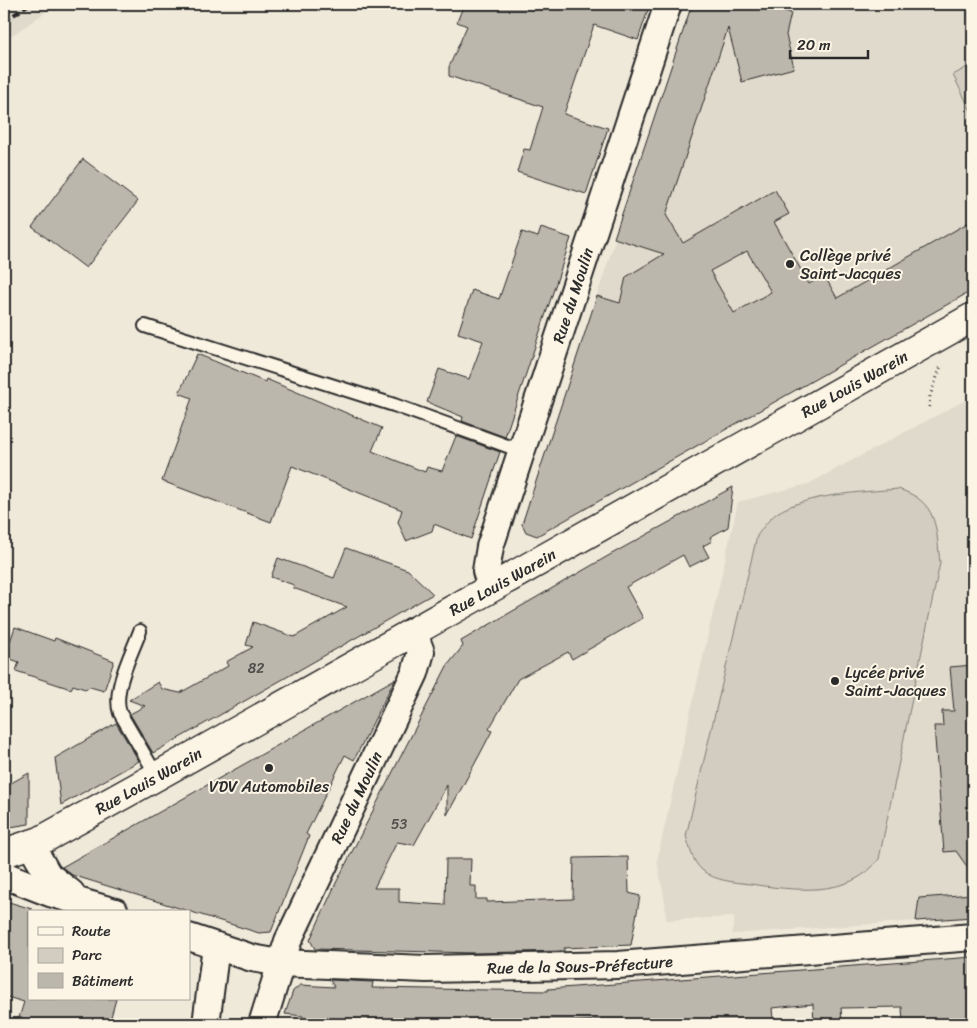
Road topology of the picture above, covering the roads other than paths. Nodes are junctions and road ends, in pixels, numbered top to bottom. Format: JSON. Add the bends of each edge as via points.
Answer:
{"nodes":[{"id":1,"x":668,"y":4,"type":"edge"},
{"id":2,"x":973,"y":317,"type":"edge"},
{"id":3,"x":145,"y":326,"type":"dead end"},
{"id":4,"x":522,"y":451,"type":"junction"},
{"id":5,"x":491,"y":587,"type":"junction"},
{"id":6,"x":140,"y":631,"type":"dead end"},
{"id":7,"x":413,"y":631,"type":"junction"},
{"id":8,"x":157,"y":776,"type":"junction"},
{"id":9,"x":31,"y":845,"type":"junction"},
{"id":10,"x":4,"y":853,"type":"edge"},
{"id":11,"x":4,"y":875,"type":"edge"},
{"id":12,"x":82,"y":900,"type":"junction"},
{"id":13,"x":110,"y":910,"type":"edge"},
{"id":14,"x":190,"y":937,"type":"edge"},
{"id":15,"x":973,"y":937,"type":"edge"},
{"id":16,"x":216,"y":946,"type":"junction"},
{"id":17,"x":280,"y":963,"type":"junction"},
{"id":18,"x":206,"y":1024,"type":"edge"},
{"id":19,"x":262,"y":1024,"type":"edge"}],
"edges":[{"from":1,"to":4,"type":"street","name":"Rue du Moulin"},
{"from":2,"to":5,"type":"main road","name":"Rue Louis Warein"},
{"from":3,"to":4,"type":"lane","via":[[394,405]]},
{"from":4,"to":5,"type":"street","name":"Rue du Moulin","via":[[487,556],[486,571]]},
{"from":5,"to":7,"type":"main road","name":"Rue Louis Warein"},
{"from":6,"to":8,"type":"lane","via":[[117,703]]},
{"from":7,"to":8,"type":"main road","name":"Rue Louis Warein"},
{"from":7,"to":17,"type":"street","name":"Rue du Moulin","via":[[420,652],[415,673]]},
{"from":8,"to":9,"type":"main road","name":"Rue Louis Warein"},
{"from":9,"to":10,"type":"main road","name":"Rue Louis Warein"},
{"from":9,"to":12,"type":"street","via":[[48,875]]},
{"from":11,"to":12,"type":"street","via":[[50,893]]},
{"from":12,"to":13,"type":"street"},
{"from":14,"to":16,"type":"street","name":"Rue de la Sous-Préfecture"},
{"from":15,"to":17,"type":"street","name":"Rue de la Sous-Préfecture","via":[[815,952],[588,967],[399,969]]},
{"from":16,"to":17,"type":"street","name":"Rue de la Sous-Préfecture"},
{"from":16,"to":18,"type":"street"},
{"from":17,"to":19,"type":"street","name":"Rue du Moulin"}]}
